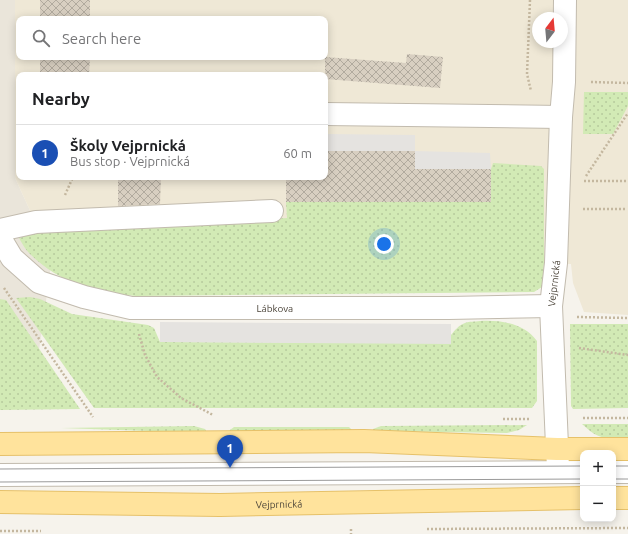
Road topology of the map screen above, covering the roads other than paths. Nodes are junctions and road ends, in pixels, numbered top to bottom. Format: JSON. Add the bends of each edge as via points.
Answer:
{"nodes":[{"id":1,"x":565,"y":0,"type":"edge"},
{"id":2,"x":328,"y":114,"type":"edge"},
{"id":3,"x":561,"y":117,"type":"junction"},
{"id":4,"x":272,"y":211,"type":"dead end"},
{"id":5,"x":0,"y":230,"type":"edge"},
{"id":6,"x":0,"y":238,"type":"edge"},
{"id":7,"x":6,"y":263,"type":"edge"},
{"id":8,"x":551,"y":306,"type":"junction"},
{"id":9,"x":0,"y":444,"type":"edge"},
{"id":10,"x":628,"y":448,"type":"edge"},
{"id":11,"x":557,"y":449,"type":"junction"},
{"id":12,"x":558,"y":472,"type":"junction"},
{"id":13,"x":580,"y":472,"type":"edge"},
{"id":14,"x":616,"y":472,"type":"edge"},
{"id":15,"x":628,"y":472,"type":"edge"},
{"id":16,"x":0,"y":475,"type":"edge"},
{"id":17,"x":558,"y":498,"type":"junction"},
{"id":18,"x":580,"y":498,"type":"edge"},
{"id":19,"x":616,"y":498,"type":"edge"},
{"id":20,"x":628,"y":498,"type":"edge"},
{"id":21,"x":0,"y":502,"type":"edge"}],
"edges":[{"from":1,"to":3,"type":"street","name":"Vejprnická"},
{"from":2,"to":3,"type":"street"},
{"from":3,"to":8,"type":"street","name":"Vejprnická","via":[[556,264]]},
{"from":4,"to":5,"type":"street","via":[[36,222]]},
{"from":6,"to":7,"type":"street","name":"Lábkova"},
{"from":7,"to":8,"type":"street","name":"Lábkova","via":[[39,282],[84,297],[131,308]]},
{"from":8,"to":11,"type":"street","name":"Vejprnická"},
{"from":9,"to":11,"type":"main road","via":[[364,441]]},
{"from":10,"to":11,"type":"main road"},
{"from":11,"to":12,"type":"street","name":"Vejprnická"},
{"from":12,"to":13,"type":"street"},
{"from":12,"to":16,"type":"street"},
{"from":12,"to":17,"type":"street","name":"Vejprnická"},
{"from":14,"to":15,"type":"street"},
{"from":17,"to":18,"type":"main road","name":"Vejprnická"},
{"from":17,"to":21,"type":"main road","name":"Vejprnická","via":[[220,505]]},
{"from":19,"to":20,"type":"main road"}]}
